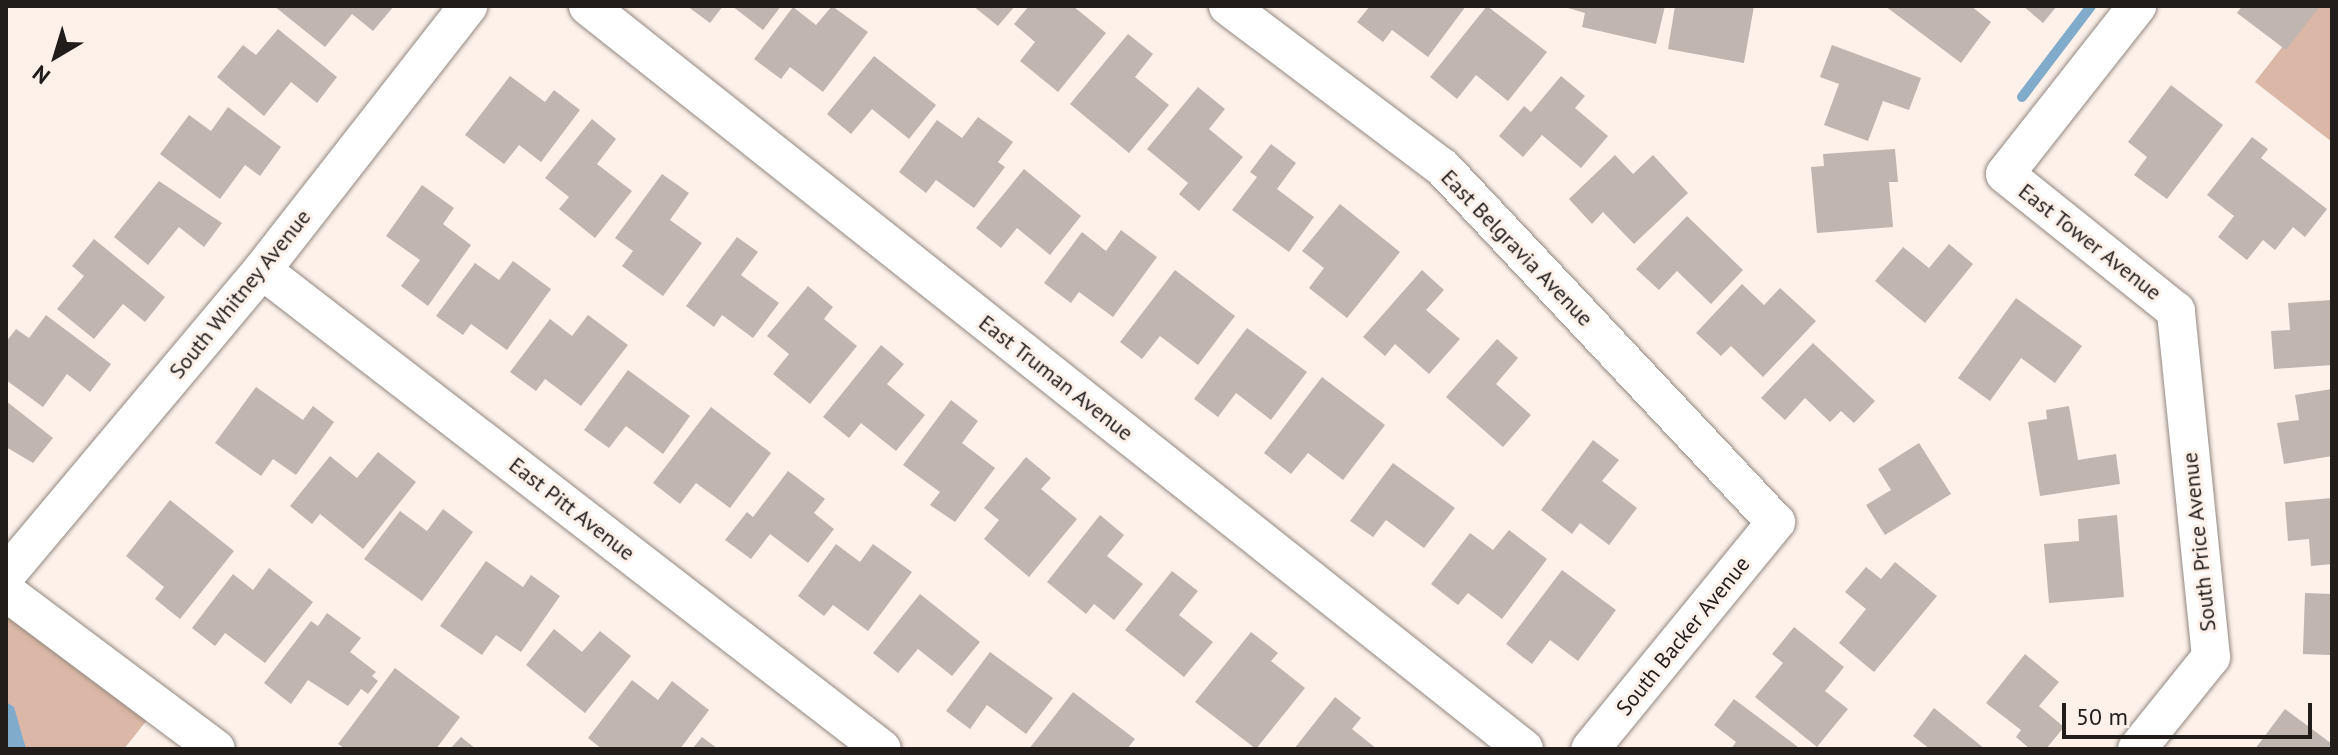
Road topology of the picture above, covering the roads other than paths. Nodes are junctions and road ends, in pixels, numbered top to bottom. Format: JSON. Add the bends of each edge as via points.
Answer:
{"nodes":[{"id":1,"x":468,"y":6,"type":"edge"},
{"id":2,"x":588,"y":6,"type":"edge"},
{"id":3,"x":1228,"y":6,"type":"edge"},
{"id":4,"x":2137,"y":6,"type":"edge"},
{"id":5,"x":262,"y":270,"type":"junction"},
{"id":6,"x":2176,"y":311,"type":"joint"},
{"id":7,"x":1776,"y":522,"type":"joint"},
{"id":8,"x":6,"y":575,"type":"edge"},
{"id":9,"x":6,"y":592,"type":"edge"},
{"id":10,"x":216,"y":749,"type":"edge"},
{"id":11,"x":882,"y":749,"type":"edge"},
{"id":12,"x":1524,"y":749,"type":"edge"},
{"id":13,"x":1590,"y":749,"type":"edge"},
{"id":14,"x":2137,"y":749,"type":"edge"}],
"edges":[{"from":1,"to":5,"type":"street","name":"South Whitney Avenue"},
{"from":2,"to":12,"type":"street","name":"East Truman Avenue"},
{"from":3,"to":7,"type":"street","name":"East Belgravia Avenue","via":[[1443,168]]},
{"from":4,"to":6,"type":"street","name":"East Tower Avenue","via":[[2005,174]]},
{"from":5,"to":8,"type":"street","name":"South Whitney Avenue"},
{"from":5,"to":11,"type":"street","name":"East Pitt Avenue"},
{"from":6,"to":14,"type":"street","name":"South Price Avenue","via":[[2211,657]]},
{"from":7,"to":13,"type":"street","name":"South Backer Avenue"},
{"from":9,"to":10,"type":"street"}]}
